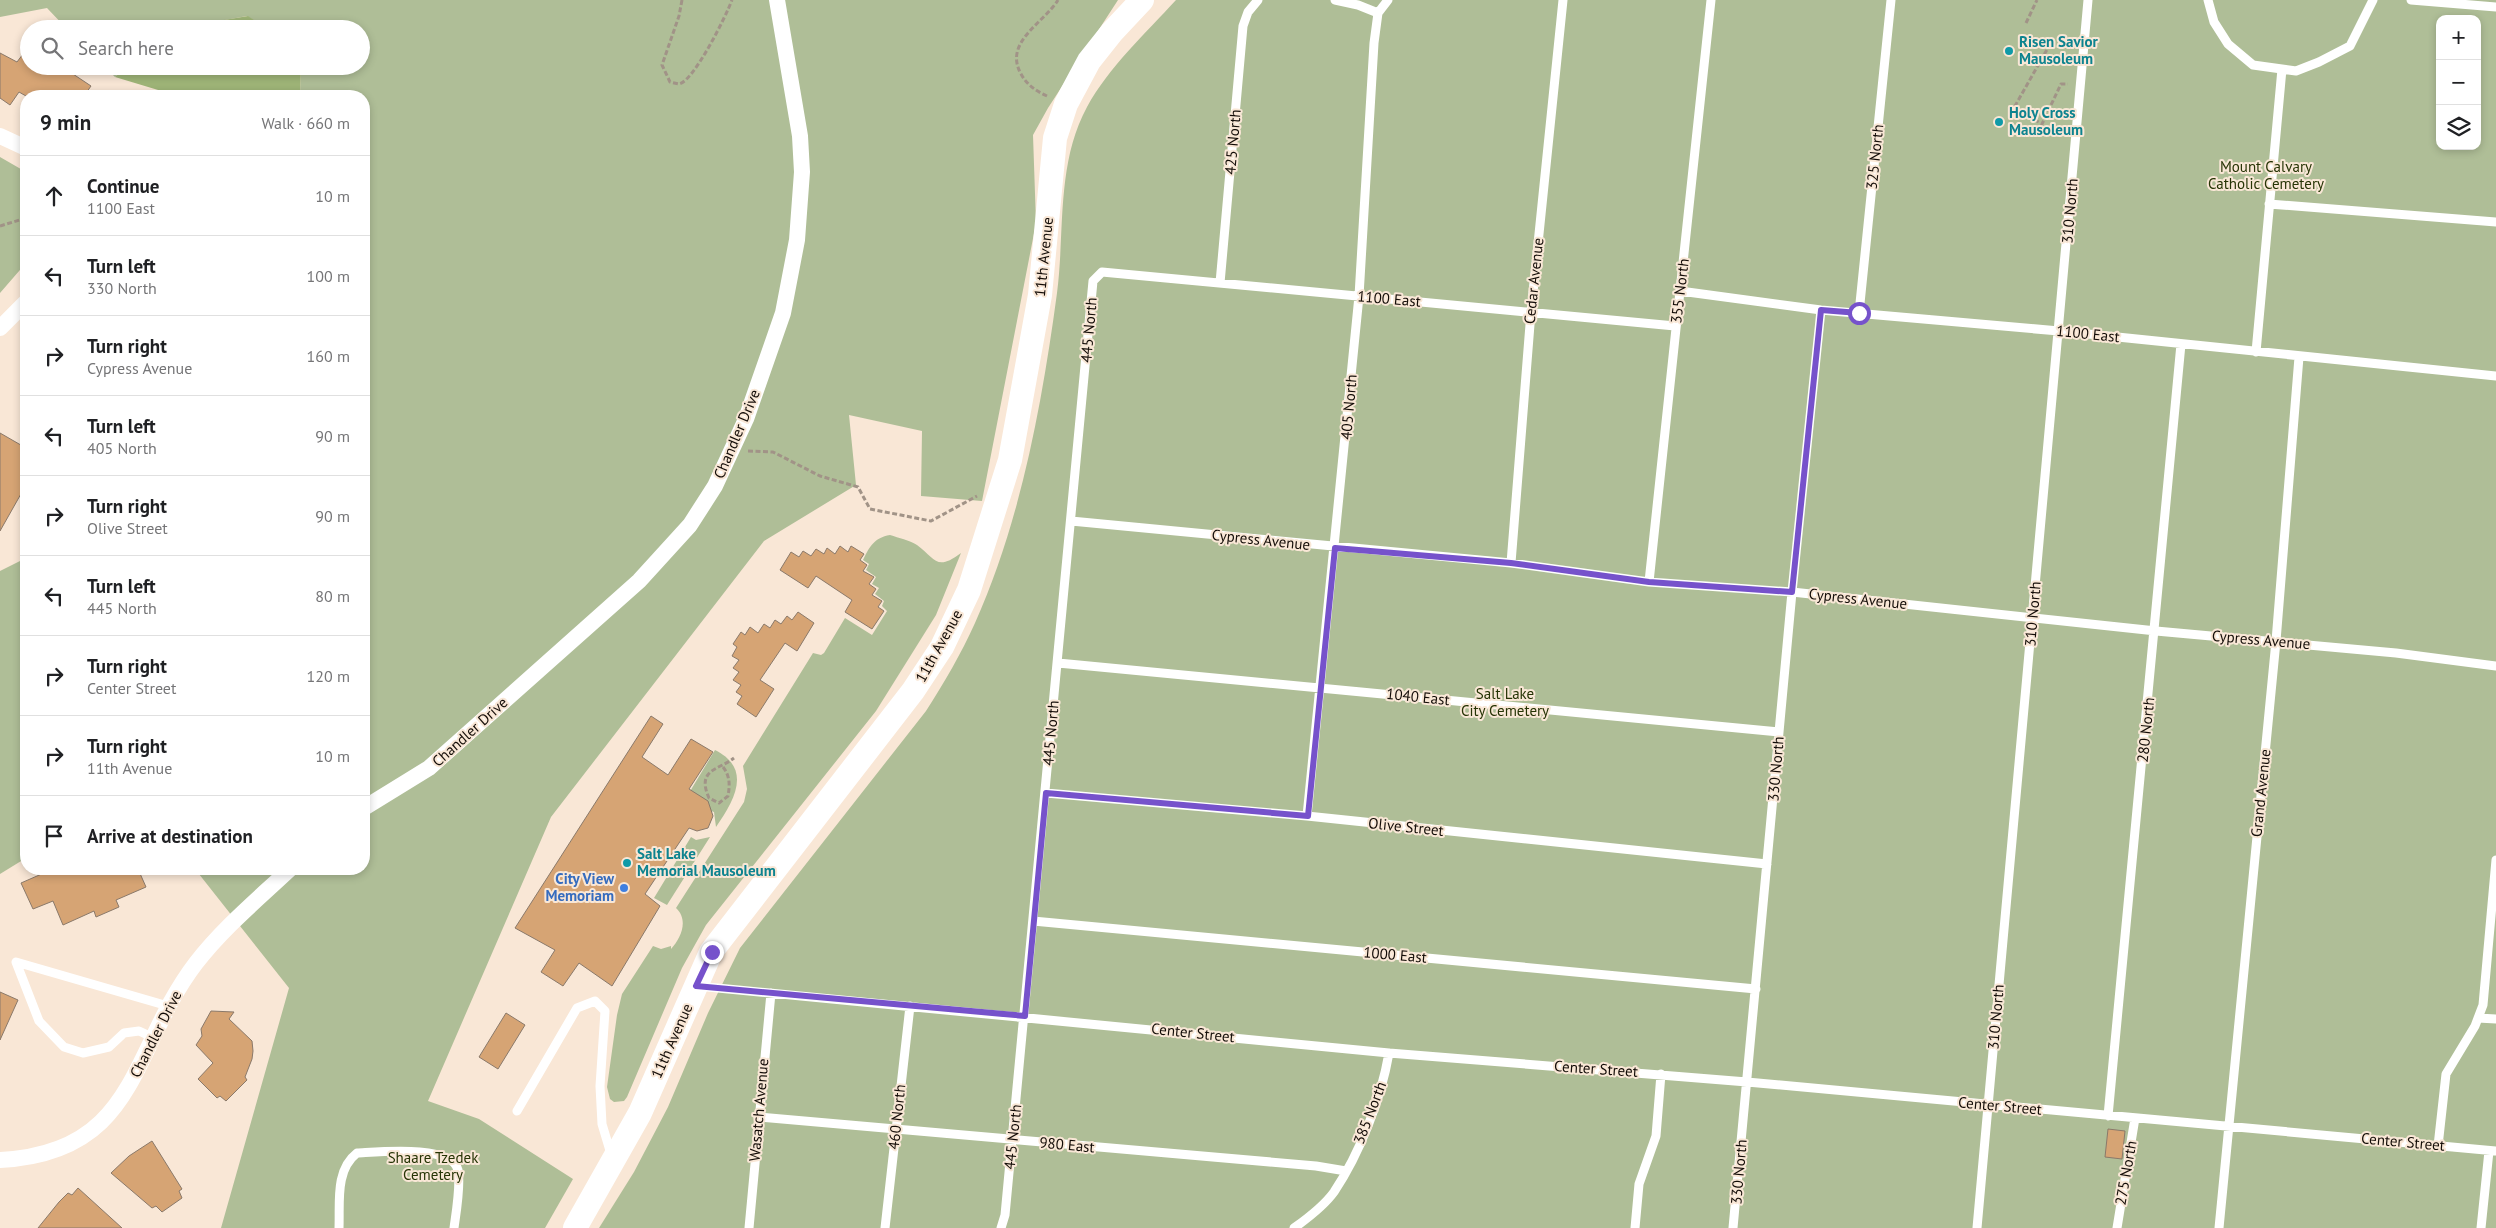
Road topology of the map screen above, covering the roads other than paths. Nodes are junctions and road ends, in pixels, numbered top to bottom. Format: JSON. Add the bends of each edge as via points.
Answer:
{"nodes":[{"id":1,"x":778,"y":0,"type":"edge"},
{"id":2,"x":1142,"y":0,"type":"edge"},
{"id":3,"x":1335,"y":0,"type":"edge"},
{"id":4,"x":1388,"y":0,"type":"edge"},
{"id":5,"x":1563,"y":0,"type":"edge"},
{"id":6,"x":1711,"y":0,"type":"edge"},
{"id":7,"x":1890,"y":0,"type":"edge"},
{"id":8,"x":2088,"y":0,"type":"edge"},
{"id":9,"x":2208,"y":0,"type":"edge"},
{"id":10,"x":2373,"y":0,"type":"edge"},
{"id":11,"x":2411,"y":0,"type":"edge"},
{"id":12,"x":1257,"y":2,"type":"edge"},
{"id":13,"x":2496,"y":7,"type":"edge"},
{"id":14,"x":1378,"y":13,"type":"junction"},
{"id":15,"x":2282,"y":69,"type":"junction"},
{"id":16,"x":0,"y":136,"type":"edge"},
{"id":17,"x":20,"y":145,"type":"edge"},
{"id":18,"x":2269,"y":204,"type":"junction"},
{"id":19,"x":2496,"y":222,"type":"edge"},
{"id":20,"x":1102,"y":272,"type":"joint"},
{"id":21,"x":1220,"y":283,"type":"junction"},
{"id":22,"x":1680,"y":291,"type":"junction"},
{"id":23,"x":1359,"y":296,"type":"junction"},
{"id":24,"x":20,"y":308,"type":"edge"},
{"id":25,"x":1821,"y":310,"type":"junction"},
{"id":26,"x":1531,"y":312,"type":"junction"},
{"id":27,"x":1859,"y":313,"type":"junction"},
{"id":28,"x":1675,"y":326,"type":"junction"},
{"id":29,"x":0,"y":328,"type":"edge"},
{"id":30,"x":2059,"y":331,"type":"junction"},
{"id":31,"x":2181,"y":344,"type":"junction"},
{"id":32,"x":2256,"y":352,"type":"junction"},
{"id":33,"x":2299,"y":357,"type":"junction"},
{"id":34,"x":2496,"y":376,"type":"edge"},
{"id":35,"x":1071,"y":521,"type":"junction"},
{"id":36,"x":1335,"y":548,"type":"junction"},
{"id":37,"x":1511,"y":563,"type":"junction"},
{"id":38,"x":1649,"y":582,"type":"junction"},
{"id":39,"x":1792,"y":592,"type":"junction"},
{"id":40,"x":2033,"y":617,"type":"junction"},
{"id":41,"x":2156,"y":630,"type":"junction"},
{"id":42,"x":2276,"y":641,"type":"junction"},
{"id":43,"x":1058,"y":663,"type":"junction"},
{"id":44,"x":2496,"y":666,"type":"edge"},
{"id":45,"x":1321,"y":687,"type":"junction"},
{"id":46,"x":1779,"y":732,"type":"junction"},
{"id":47,"x":1046,"y":793,"type":"junction"},
{"id":48,"x":370,"y":804,"type":"edge"},
{"id":49,"x":1308,"y":816,"type":"junction"},
{"id":50,"x":2496,"y":860,"type":"edge"},
{"id":51,"x":1767,"y":864,"type":"junction"},
{"id":52,"x":284,"y":875,"type":"edge"},
{"id":53,"x":1034,"y":921,"type":"junction"},
{"id":54,"x":696,"y":986,"type":"junction"},
{"id":55,"x":1756,"y":989,"type":"junction"},
{"id":56,"x":771,"y":993,"type":"junction"},
{"id":57,"x":168,"y":1006,"type":"junction"},
{"id":58,"x":910,"y":1006,"type":"junction"},
{"id":59,"x":1025,"y":1016,"type":"junction"},
{"id":60,"x":2478,"y":1018,"type":"junction"},
{"id":61,"x":2496,"y":1019,"type":"edge"},
{"id":62,"x":152,"y":1037,"type":"junction"},
{"id":63,"x":1389,"y":1053,"type":"junction"},
{"id":64,"x":1661,"y":1074,"type":"junction"},
{"id":65,"x":1747,"y":1082,"type":"junction"},
{"id":66,"x":1988,"y":1105,"type":"junction"},
{"id":67,"x":518,"y":1111,"type":"dead end"},
{"id":68,"x":2108,"y":1116,"type":"junction"},
{"id":69,"x":758,"y":1117,"type":"junction"},
{"id":70,"x":2135,"y":1118,"type":"junction"},
{"id":71,"x":2228,"y":1127,"type":"junction"},
{"id":72,"x":896,"y":1129,"type":"junction"},
{"id":73,"x":1013,"y":1140,"type":"junction"},
{"id":74,"x":2438,"y":1146,"type":"junction"},
{"id":75,"x":2493,"y":1151,"type":"edge"},
{"id":76,"x":0,"y":1160,"type":"edge"},
{"id":77,"x":613,"y":1160,"type":"junction"},
{"id":78,"x":1346,"y":1171,"type":"junction"},
{"id":79,"x":338,"y":1228,"type":"edge"},
{"id":80,"x":454,"y":1228,"type":"edge"},
{"id":81,"x":575,"y":1228,"type":"edge"},
{"id":82,"x":749,"y":1228,"type":"edge"},
{"id":83,"x":885,"y":1228,"type":"edge"},
{"id":84,"x":1001,"y":1228,"type":"edge"},
{"id":85,"x":1294,"y":1228,"type":"edge"},
{"id":86,"x":1635,"y":1228,"type":"edge"},
{"id":87,"x":1734,"y":1228,"type":"edge"},
{"id":88,"x":1977,"y":1228,"type":"edge"},
{"id":89,"x":2117,"y":1228,"type":"edge"},
{"id":90,"x":2219,"y":1228,"type":"edge"},
{"id":91,"x":2481,"y":1228,"type":"edge"}],
"edges":[{"from":1,"to":48,"type":"street","name":"Chandler Drive","via":[[800,136],[801,205],[792,273],[782,313],[733,451],[690,525],[639,581],[429,768]]},
{"from":2,"to":54,"type":"street","name":"11th Avenue","via":[[1089,61],[1066,104],[1056,138],[1040,295],[1020,410],[1002,484],[969,590],[942,647],[913,691],[712,952]]},
{"from":3,"to":14,"type":"lane"},
{"from":4,"to":14,"type":"lane","name":"405 North"},
{"from":5,"to":26,"type":"lane","name":"Cedar Avenue"},
{"from":6,"to":22,"type":"lane","name":"355 North"},
{"from":7,"to":27,"type":"lane","name":"325 North"},
{"from":8,"to":30,"type":"lane","name":"310 North"},
{"from":9,"to":15,"type":"lane","via":[[2214,22],[2228,44],[2254,65]]},
{"from":10,"to":15,"type":"lane","via":[[2350,46],[2296,71]]},
{"from":11,"to":13,"type":"lane"},
{"from":12,"to":21,"type":"lane","name":"425 North","via":[[1248,12],[1243,26]]},
{"from":14,"to":23,"type":"lane","name":"405 North"},
{"from":15,"to":18,"type":"lane"},
{"from":16,"to":17,"type":"street"},
{"from":18,"to":19,"type":"lane"},
{"from":18,"to":32,"type":"lane"},
{"from":20,"to":21,"type":"lane","name":"1100 East"},
{"from":20,"to":35,"type":"lane","name":"445 North","via":[[1093,281]]},
{"from":21,"to":23,"type":"lane","name":"1100 East"},
{"from":22,"to":25,"type":"lane","name":"1100 East"},
{"from":22,"to":28,"type":"lane","name":"355 North"},
{"from":23,"to":26,"type":"lane","name":"1100 East"},
{"from":23,"to":36,"type":"lane","name":"405 North"},
{"from":24,"to":29,"type":"street"},
{"from":25,"to":27,"type":"lane","name":"1100 East"},
{"from":25,"to":39,"type":"lane","name":"330 North"},
{"from":26,"to":28,"type":"lane","name":"1100 East"},
{"from":26,"to":37,"type":"lane","name":"Cedar Avenue"},
{"from":27,"to":30,"type":"lane","name":"1100 East"},
{"from":28,"to":38,"type":"lane","name":"355 North"},
{"from":30,"to":31,"type":"lane","name":"1100 East"},
{"from":30,"to":40,"type":"lane","name":"310 North"},
{"from":31,"to":32,"type":"lane","name":"1100 East"},
{"from":31,"to":41,"type":"lane","name":"280 North"},
{"from":32,"to":33,"type":"lane","name":"1100 East"},
{"from":33,"to":34,"type":"lane","name":"1100 East"},
{"from":33,"to":42,"type":"lane","name":"Grand Avenue"},
{"from":35,"to":36,"type":"lane","name":"Cypress Avenue"},
{"from":35,"to":43,"type":"lane","name":"445 North"},
{"from":36,"to":37,"type":"lane","name":"Cypress Avenue"},
{"from":36,"to":45,"type":"lane","name":"405 North"},
{"from":37,"to":38,"type":"lane","name":"Cypress Avenue"},
{"from":38,"to":39,"type":"lane","name":"Cypress Avenue"},
{"from":39,"to":40,"type":"lane","name":"Cypress Avenue"},
{"from":39,"to":46,"type":"lane","name":"330 North"},
{"from":40,"to":41,"type":"lane","name":"Cypress Avenue"},
{"from":40,"to":66,"type":"lane","name":"310 North"},
{"from":41,"to":42,"type":"lane","name":"Cypress Avenue"},
{"from":41,"to":68,"type":"lane","name":"280 North"},
{"from":42,"to":44,"type":"lane","name":"Cypress Avenue"},
{"from":42,"to":71,"type":"lane","name":"Grand Avenue"},
{"from":43,"to":45,"type":"lane","name":"1040 East"},
{"from":43,"to":47,"type":"lane","name":"445 North"},
{"from":45,"to":46,"type":"lane","name":"1040 East"},
{"from":45,"to":49,"type":"lane","name":"405 North"},
{"from":46,"to":51,"type":"lane","name":"330 North"},
{"from":47,"to":49,"type":"lane","name":"Olive Street"},
{"from":47,"to":53,"type":"lane","name":"445 North"},
{"from":49,"to":51,"type":"lane","name":"Olive Street"},
{"from":50,"to":60,"type":"lane","via":[[2485,991]]},
{"from":51,"to":55,"type":"lane","name":"330 North"},
{"from":52,"to":57,"type":"street","name":"Chandler Drive","via":[[197,962]]},
{"from":53,"to":55,"type":"lane","name":"1000 East"},
{"from":53,"to":59,"type":"lane","name":"445 North"},
{"from":54,"to":56,"type":"lane","name":"Center Street"},
{"from":54,"to":77,"type":"street","name":"11th Avenue","via":[[640,1113]]},
{"from":55,"to":65,"type":"lane","name":"330 North"},
{"from":56,"to":58,"type":"lane","name":"Center Street"},
{"from":56,"to":69,"type":"lane","name":"Wasatch Avenue"},
{"from":57,"to":62,"type":"street","name":"Chandler Drive"},
{"from":57,"to":62,"type":"lane","via":[[16,962],[39,1021],[64,1047],[83,1053],[109,1047],[124,1033],[139,1031]]},
{"from":58,"to":59,"type":"lane","name":"Center Street"},
{"from":58,"to":72,"type":"lane","name":"460 North"},
{"from":59,"to":63,"type":"lane","name":"Center Street"},
{"from":59,"to":73,"type":"lane","name":"445 North"},
{"from":60,"to":61,"type":"lane"},
{"from":60,"to":74,"type":"lane","via":[[2446,1074]]},
{"from":62,"to":76,"type":"street","name":"Chandler Drive","via":[[137,1075],[124,1096],[87,1134],[44,1153]]},
{"from":63,"to":64,"type":"lane","name":"Center Street"},
{"from":63,"to":78,"type":"lane","name":"385 North","via":[[1377,1100]]},
{"from":64,"to":65,"type":"lane","name":"Center Street"},
{"from":64,"to":86,"type":"lane","via":[[1656,1136],[1639,1184]]},
{"from":65,"to":66,"type":"lane","name":"Center Street"},
{"from":65,"to":87,"type":"lane","name":"330 North"},
{"from":66,"to":68,"type":"lane","name":"Center Street"},
{"from":66,"to":88,"type":"lane","name":"310 North"},
{"from":67,"to":77,"type":"lane","via":[[577,1008],[594,1001],[605,1011],[600,1086],[602,1124]]},
{"from":68,"to":70,"type":"lane","name":"Center Street"},
{"from":69,"to":72,"type":"lane","name":"980 East"},
{"from":69,"to":82,"type":"lane","name":"Wasatch Avenue"},
{"from":70,"to":71,"type":"lane","name":"Center Street"},
{"from":70,"to":89,"type":"lane","name":"275 North"},
{"from":71,"to":74,"type":"lane","name":"Center Street"},
{"from":71,"to":90,"type":"lane","name":"Grand Avenue"},
{"from":72,"to":73,"type":"lane","name":"980 East"},
{"from":72,"to":83,"type":"lane","name":"460 North"},
{"from":73,"to":78,"type":"lane","name":"980 East"},
{"from":73,"to":84,"type":"lane","name":"445 North"},
{"from":74,"to":75,"type":"lane","name":"Center Street"},
{"from":75,"to":91,"type":"lane"},
{"from":77,"to":81,"type":"street","name":"11th Avenue"},
{"from":78,"to":85,"type":"lane","via":[[1319,1209]]},
{"from":79,"to":80,"type":"lane","via":[[342,1176],[350,1158],[357,1153],[421,1152],[450,1160],[458,1170]]}]}
